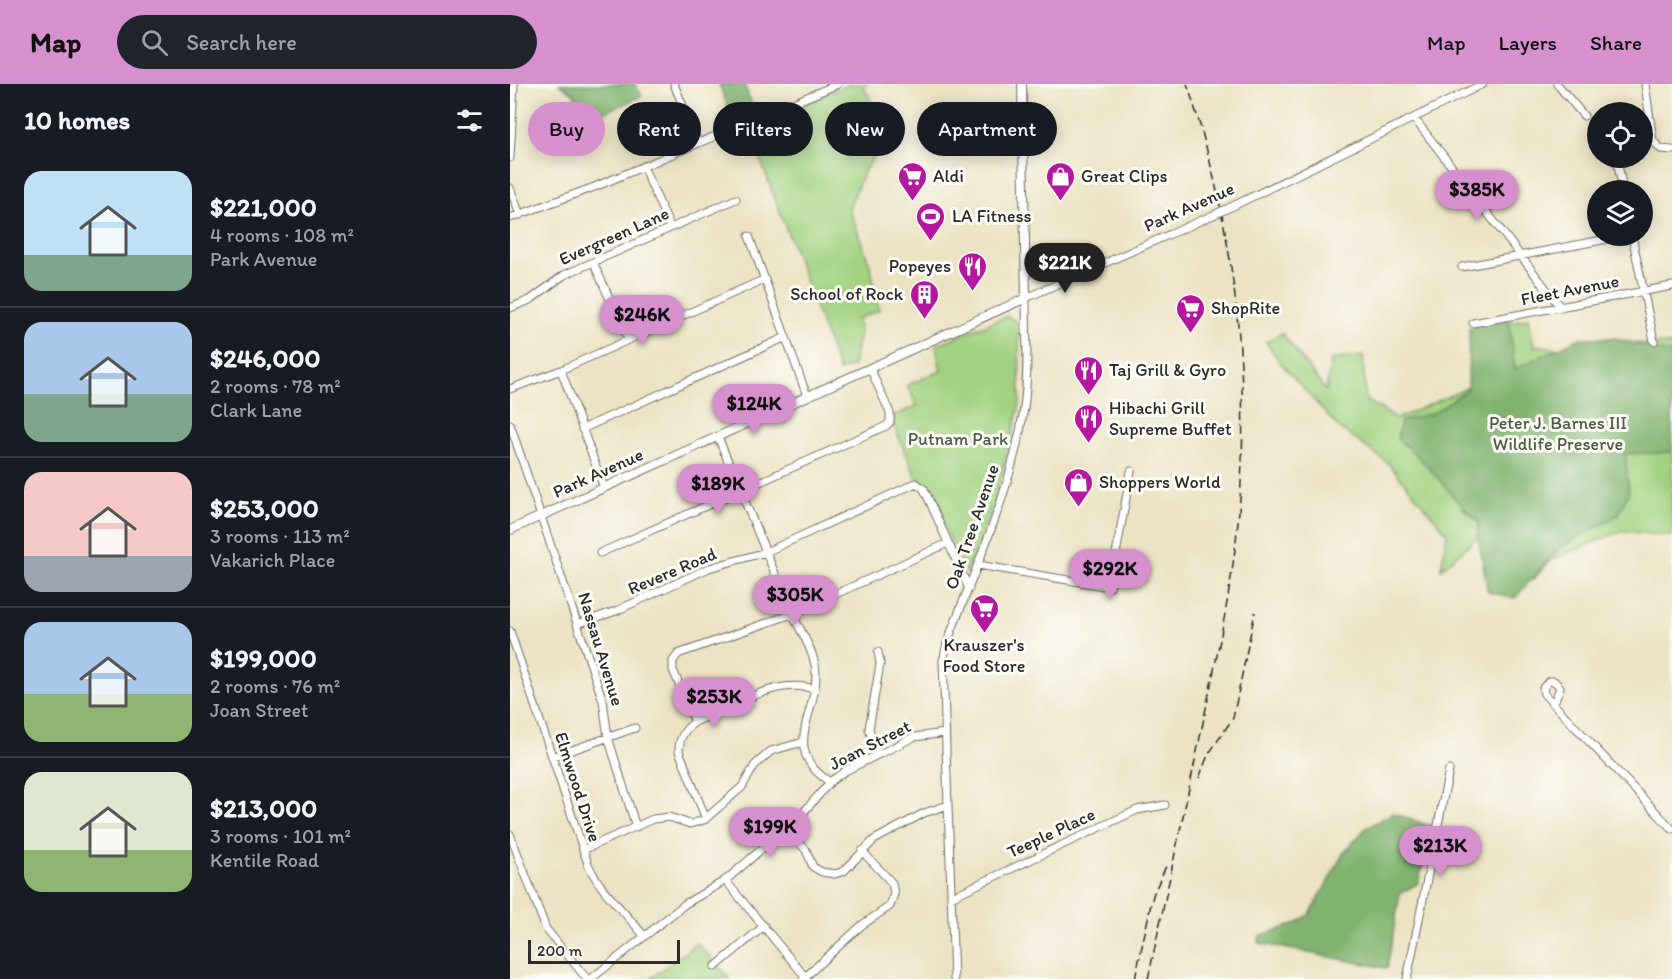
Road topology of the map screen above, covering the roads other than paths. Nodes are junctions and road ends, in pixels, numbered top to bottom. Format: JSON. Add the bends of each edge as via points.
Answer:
{"nodes":[{"id":1,"x":514,"y":84,"type":"edge"},
{"id":2,"x":674,"y":84,"type":"edge"},
{"id":3,"x":838,"y":84,"type":"edge"},
{"id":4,"x":1022,"y":84,"type":"edge"},
{"id":5,"x":1483,"y":84,"type":"edge"},
{"id":6,"x":1557,"y":84,"type":"edge"},
{"id":7,"x":1645,"y":84,"type":"edge"},
{"id":8,"x":681,"y":102,"type":"edge"},
{"id":9,"x":1584,"y":116,"type":"dead end"},
{"id":10,"x":1414,"y":118,"type":"junction"},
{"id":11,"x":701,"y":142,"type":"edge"},
{"id":12,"x":1672,"y":150,"type":"edge"},
{"id":13,"x":667,"y":156,"type":"edge"},
{"id":14,"x":510,"y":158,"type":"edge"},
{"id":15,"x":643,"y":166,"type":"junction"},
{"id":16,"x":510,"y":188,"type":"edge"},
{"id":17,"x":736,"y":199,"type":"dead end"},
{"id":18,"x":520,"y":215,"type":"junction"},
{"id":19,"x":510,"y":218,"type":"edge"},
{"id":20,"x":670,"y":227,"type":"junction"},
{"id":21,"x":749,"y":236,"type":"dead end"},
{"id":22,"x":1587,"y":243,"type":"edge"},
{"id":23,"x":1634,"y":246,"type":"edge"},
{"id":24,"x":1519,"y":255,"type":"junction"},
{"id":25,"x":593,"y":262,"type":"junction"},
{"id":26,"x":1462,"y":267,"type":"dead end"},
{"id":27,"x":765,"y":279,"type":"junction"},
{"id":28,"x":1672,"y":286,"type":"edge"},
{"id":29,"x":1643,"y":291,"type":"junction"},
{"id":30,"x":1026,"y":297,"type":"junction"},
{"id":31,"x":510,"y":308,"type":"edge"},
{"id":32,"x":1561,"y":308,"type":"junction"},
{"id":33,"x":1473,"y":323,"type":"dead end"},
{"id":34,"x":786,"y":337,"type":"junction"},
{"id":35,"x":628,"y":339,"type":"junction"},
{"id":36,"x":1654,"y":341,"type":"dead end"},
{"id":37,"x":870,"y":368,"type":"junction"},
{"id":38,"x":561,"y":370,"type":"junction"},
{"id":39,"x":510,"y":389,"type":"edge"},
{"id":40,"x":807,"y":396,"type":"junction"},
{"id":41,"x":510,"y":424,"type":"edge"},
{"id":42,"x":582,"y":429,"type":"junction"},
{"id":43,"x":718,"y":437,"type":"junction"},
{"id":44,"x":1131,"y":471,"type":"dead end"},
{"id":45,"x":604,"y":488,"type":"junction"},
{"id":46,"x":741,"y":492,"type":"junction"},
{"id":47,"x":542,"y":516,"type":"junction"},
{"id":48,"x":510,"y":530,"type":"edge"},
{"id":49,"x":948,"y":543,"type":"junction"},
{"id":50,"x":766,"y":552,"type":"junction"},
{"id":51,"x":600,"y":553,"type":"dead end"},
{"id":52,"x":978,"y":565,"type":"junction"},
{"id":53,"x":969,"y":589,"type":"junction"},
{"id":54,"x":792,"y":614,"type":"junction"},
{"id":55,"x":577,"y":624,"type":"junction"},
{"id":56,"x":510,"y":631,"type":"edge"},
{"id":57,"x":878,"y":652,"type":"dead end"},
{"id":58,"x":815,"y":689,"type":"junction"},
{"id":59,"x":1554,"y":703,"type":"dead end"},
{"id":60,"x":695,"y":722,"type":"junction"},
{"id":61,"x":635,"y":728,"type":"dead end"},
{"id":62,"x":945,"y":733,"type":"junction"},
{"id":63,"x":608,"y":737,"type":"junction"},
{"id":64,"x":803,"y":742,"type":"junction"},
{"id":65,"x":878,"y":755,"type":"junction"},
{"id":66,"x":552,"y":757,"type":"junction"},
{"id":67,"x":1449,"y":770,"type":"dead end"},
{"id":68,"x":830,"y":782,"type":"junction"},
{"id":69,"x":1165,"y":804,"type":"dead end"},
{"id":70,"x":948,"y":805,"type":"junction"},
{"id":71,"x":706,"y":819,"type":"junction"},
{"id":72,"x":636,"y":827,"type":"junction"},
{"id":73,"x":785,"y":828,"type":"junction"},
{"id":74,"x":1672,"y":829,"type":"edge"},
{"id":75,"x":510,"y":834,"type":"edge"},
{"id":76,"x":583,"y":850,"type":"junction"},
{"id":77,"x":862,"y":851,"type":"junction"},
{"id":78,"x":725,"y":880,"type":"junction"},
{"id":79,"x":951,"y":897,"type":"junction"},
{"id":80,"x":764,"y":926,"type":"junction"},
{"id":81,"x":644,"y":936,"type":"junction"},
{"id":82,"x":715,"y":966,"type":"dead end"},
{"id":83,"x":805,"y":978,"type":"edge"},
{"id":84,"x":589,"y":979,"type":"edge"},
{"id":85,"x":954,"y":979,"type":"edge"},
{"id":86,"x":1407,"y":979,"type":"edge"}],
"edges":[{"from":1,"to":14,"type":"street"},
{"from":2,"to":8,"type":"street"},
{"from":3,"to":11,"type":"street"},
{"from":4,"to":30,"type":"main road","name":"Oak Tree Avenue"},
{"from":5,"to":10,"type":"street","name":"Park Avenue"},
{"from":6,"to":9,"type":"street"},
{"from":7,"to":12,"type":"street","via":[[1653,141],[1661,149]]},
{"from":10,"to":24,"type":"street"},
{"from":10,"to":30,"type":"street","name":"Park Avenue","bridge":true,"via":[[1233,206]]},
{"from":13,"to":15,"type":"street"},
{"from":15,"to":18,"type":"street"},
{"from":15,"to":20,"type":"street"},
{"from":16,"to":18,"type":"street"},
{"from":17,"to":20,"type":"street","name":"Evergreen Lane"},
{"from":18,"to":19,"type":"street"},
{"from":20,"to":25,"type":"street","name":"Evergreen Lane"},
{"from":21,"to":27,"type":"street"},
{"from":22,"to":24,"type":"street"},
{"from":23,"to":29,"type":"street"},
{"from":24,"to":26,"type":"street"},
{"from":24,"to":32,"type":"street"},
{"from":25,"to":31,"type":"street","name":"Evergreen Lane"},
{"from":25,"to":35,"type":"street"},
{"from":27,"to":34,"type":"street"},
{"from":27,"to":35,"type":"street"},
{"from":28,"to":29,"type":"street","name":"Fleet Avenue"},
{"from":29,"to":32,"type":"street","name":"Fleet Avenue"},
{"from":29,"to":36,"type":"street"},
{"from":30,"to":37,"type":"main road","name":"Park Avenue"},
{"from":30,"to":52,"type":"street","name":"Oak Tree Avenue","via":[[1023,414],[1001,502]]},
{"from":32,"to":33,"type":"street","name":"Fleet Avenue"},
{"from":34,"to":40,"type":"street"},
{"from":34,"to":42,"type":"street"},
{"from":35,"to":38,"type":"street"},
{"from":37,"to":40,"type":"main road","name":"Park Avenue"},
{"from":37,"to":46,"type":"street","via":[[890,413],[890,422]]},
{"from":38,"to":39,"type":"street"},
{"from":38,"to":42,"type":"street"},
{"from":40,"to":43,"type":"main road","name":"Park Avenue"},
{"from":41,"to":47,"type":"street","name":"Nassau Avenue"},
{"from":42,"to":45,"type":"street"},
{"from":43,"to":45,"type":"main road","name":"Park Avenue"},
{"from":43,"to":46,"type":"street"},
{"from":44,"to":52,"type":"street","via":[[1110,587]]},
{"from":45,"to":47,"type":"main road","name":"Park Avenue"},
{"from":46,"to":50,"type":"street"},
{"from":46,"to":51,"type":"street"},
{"from":47,"to":48,"type":"main road","name":"Park Avenue"},
{"from":47,"to":55,"type":"street","name":"Nassau Avenue"},
{"from":49,"to":50,"type":"street","name":"Revere Road","via":[[918,483]]},
{"from":49,"to":53,"type":"street"},
{"from":49,"to":54,"type":"street"},
{"from":50,"to":54,"type":"street"},
{"from":50,"to":55,"type":"street","name":"Revere Road","via":[[709,568],[616,611]]},
{"from":52,"to":53,"type":"street","name":"Oak Tree Avenue"},
{"from":53,"to":62,"type":"street","name":"Oak Tree Avenue","via":[[944,654]]},
{"from":54,"to":58,"type":"street","via":[[813,659]]},
{"from":54,"to":60,"type":"street","via":[[678,654],[673,670]]},
{"from":55,"to":63,"type":"street","name":"Nassau Avenue","via":[[603,701]]},
{"from":56,"to":66,"type":"street","name":"Elmwood Drive"},
{"from":57,"to":65,"type":"street","via":[[880,664],[869,729]]},
{"from":58,"to":60,"type":"street","via":[[794,685],[775,688]]},
{"from":58,"to":64,"type":"street"},
{"from":59,"to":74,"type":"street"},
{"from":60,"to":71,"type":"street","via":[[682,735],[679,751]]},
{"from":61,"to":63,"type":"street"},
{"from":62,"to":65,"type":"street","name":"Joan Street","via":[[914,737]]},
{"from":62,"to":70,"type":"street","name":"Oak Tree Avenue"},
{"from":63,"to":66,"type":"street"},
{"from":63,"to":72,"type":"street","name":"Nassau Avenue"},
{"from":64,"to":68,"type":"street","via":[[811,763]]},
{"from":64,"to":71,"type":"street","via":[[771,751],[755,765],[742,787]]},
{"from":65,"to":68,"type":"street","name":"Joan Street"},
{"from":66,"to":76,"type":"street","name":"Elmwood Drive"},
{"from":67,"to":86,"type":"street"},
{"from":68,"to":73,"type":"street","name":"Joan Street"},
{"from":69,"to":79,"type":"street","name":"Teeple Place","via":[[1137,810]]},
{"from":70,"to":77,"type":"street","via":[[912,819]]},
{"from":70,"to":79,"type":"street","name":"Oak Tree Avenue"},
{"from":71,"to":72,"type":"street","via":[[690,824],[659,817]]},
{"from":72,"to":76,"type":"street"},
{"from":73,"to":77,"type":"street","via":[[806,850],[813,867],[822,872],[844,871]]},
{"from":73,"to":78,"type":"street","name":"Joan Street"},
{"from":75,"to":84,"type":"street","via":[[546,929]]},
{"from":76,"to":81,"type":"street","name":"Elmwood Drive","via":[[596,882]]},
{"from":77,"to":83,"type":"street","via":[[892,883],[890,906],[862,925]]},
{"from":78,"to":80,"type":"street"},
{"from":78,"to":81,"type":"street","name":"Joan Street","via":[[685,904]]},
{"from":79,"to":85,"type":"street","name":"Oak Tree Avenue"},
{"from":80,"to":82,"type":"street"},
{"from":80,"to":83,"type":"street"},
{"from":81,"to":84,"type":"street","name":"Joan Street"}]}
